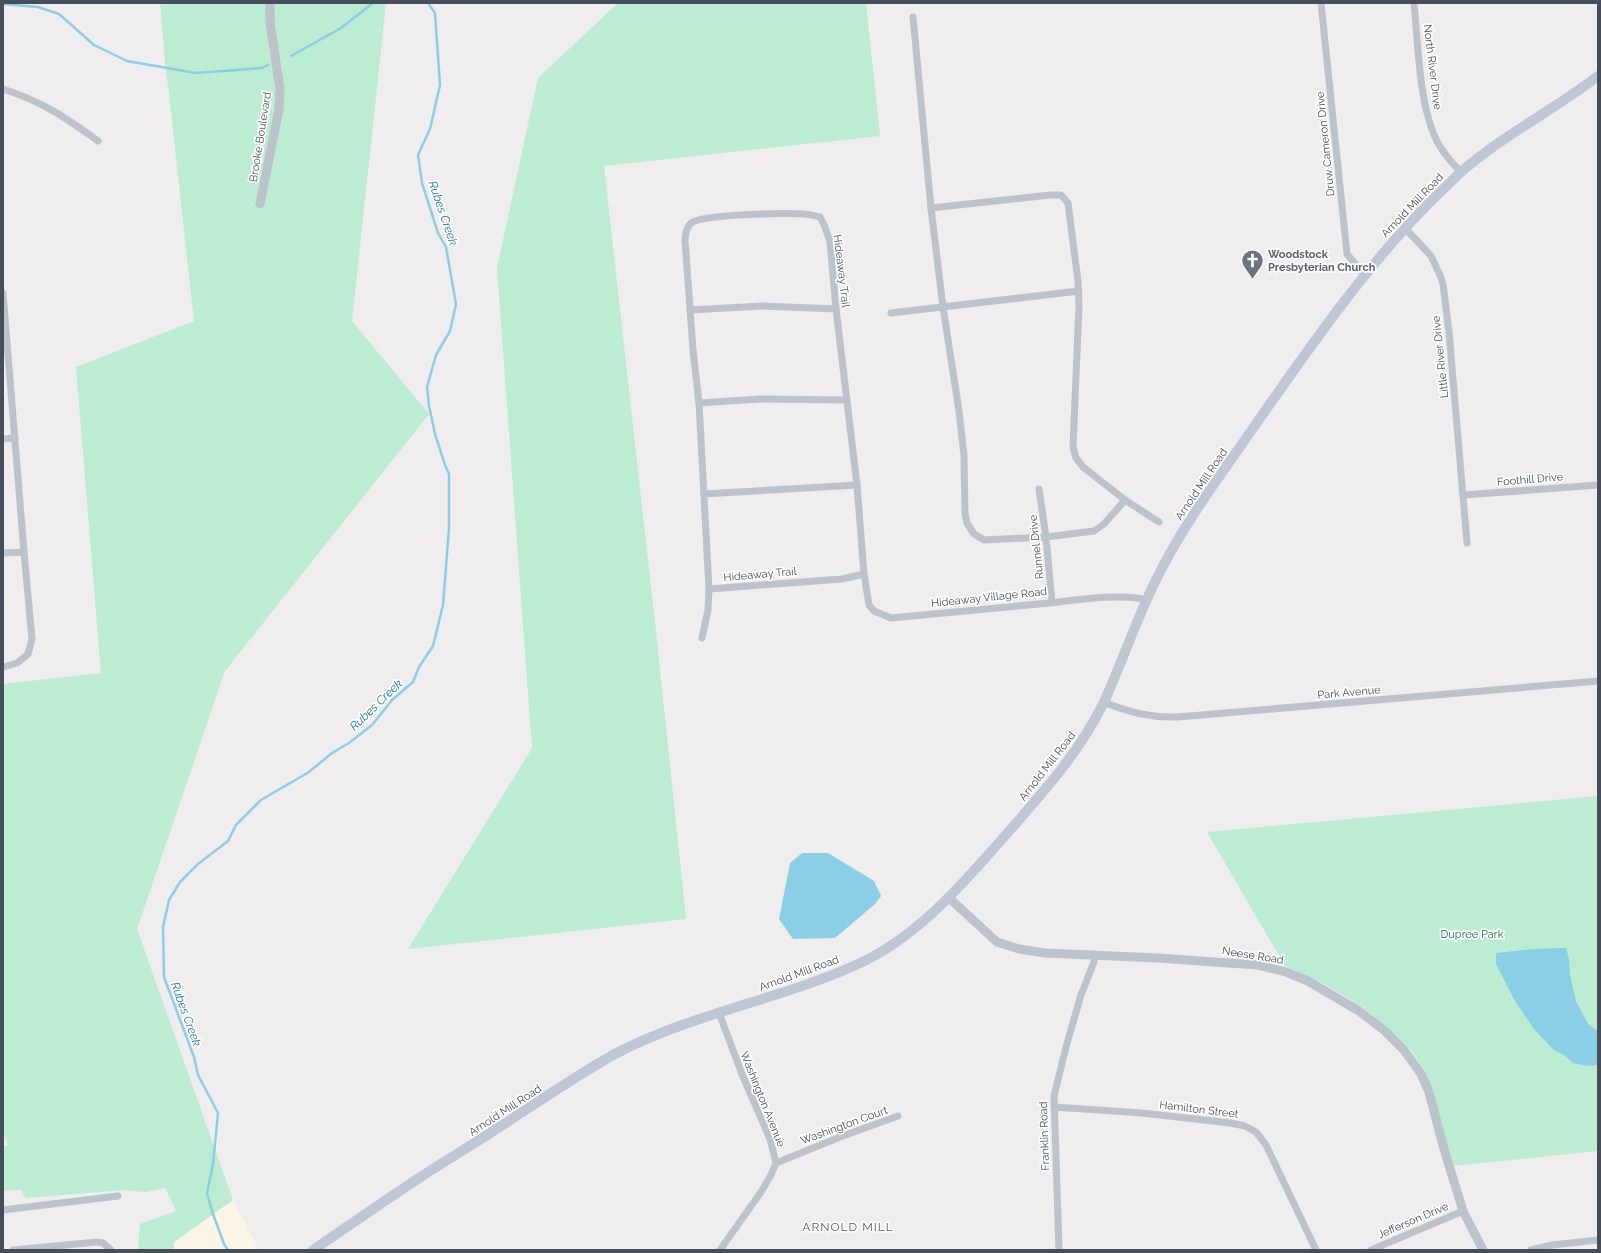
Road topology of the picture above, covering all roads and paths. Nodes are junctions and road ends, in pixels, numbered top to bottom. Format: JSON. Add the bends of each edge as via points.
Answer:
{"nodes":[{"id":1,"x":270,"y":3,"type":"edge"},
{"id":2,"x":1321,"y":3,"type":"edge"},
{"id":3,"x":1414,"y":3,"type":"edge"},
{"id":4,"x":913,"y":17,"type":"dead end"},
{"id":5,"x":1598,"y":76,"type":"edge"},
{"id":6,"x":3,"y":89,"type":"edge"},
{"id":7,"x":98,"y":141,"type":"dead end"},
{"id":8,"x":1461,"y":172,"type":"junction"},
{"id":9,"x":260,"y":204,"type":"dead end"},
{"id":10,"x":931,"y":208,"type":"junction"},
{"id":11,"x":1405,"y":228,"type":"junction"},
{"id":12,"x":1365,"y":276,"type":"junction"},
{"id":13,"x":1079,"y":291,"type":"junction"},
{"id":14,"x":3,"y":293,"type":"edge"},
{"id":15,"x":943,"y":307,"type":"junction"},
{"id":16,"x":836,"y":309,"type":"junction"},
{"id":17,"x":690,"y":310,"type":"junction"},
{"id":18,"x":891,"y":313,"type":"dead end"},
{"id":19,"x":848,"y":400,"type":"junction"},
{"id":20,"x":699,"y":403,"type":"junction"},
{"id":21,"x":15,"y":438,"type":"junction"},
{"id":22,"x":3,"y":439,"type":"edge"},
{"id":23,"x":857,"y":485,"type":"junction"},
{"id":24,"x":1598,"y":485,"type":"edge"},
{"id":25,"x":1040,"y":489,"type":"dead end"},
{"id":26,"x":704,"y":494,"type":"junction"},
{"id":27,"x":1464,"y":495,"type":"junction"},
{"id":28,"x":1125,"y":500,"type":"junction"},
{"id":29,"x":1159,"y":522,"type":"dead end"},
{"id":30,"x":1046,"y":537,"type":"junction"},
{"id":31,"x":1467,"y":543,"type":"dead end"},
{"id":32,"x":24,"y":552,"type":"junction"},
{"id":33,"x":3,"y":553,"type":"edge"},
{"id":34,"x":864,"y":574,"type":"junction"},
{"id":35,"x":709,"y":590,"type":"junction"},
{"id":36,"x":1147,"y":600,"type":"junction"},
{"id":37,"x":1052,"y":602,"type":"junction"},
{"id":38,"x":702,"y":638,"type":"dead end"},
{"id":39,"x":3,"y":666,"type":"edge"},
{"id":40,"x":1598,"y":681,"type":"edge"},
{"id":41,"x":1104,"y":702,"type":"junction"},
{"id":42,"x":948,"y":897,"type":"junction"},
{"id":43,"x":1094,"y":956,"type":"junction"},
{"id":44,"x":720,"y":1013,"type":"junction"},
{"id":45,"x":1054,"y":1107,"type":"junction"},
{"id":46,"x":898,"y":1116,"type":"dead end"},
{"id":47,"x":776,"y":1163,"type":"junction"},
{"id":48,"x":118,"y":1196,"type":"dead end"},
{"id":49,"x":3,"y":1210,"type":"edge"},
{"id":50,"x":1463,"y":1211,"type":"junction"},
{"id":51,"x":1598,"y":1240,"type":"edge"},
{"id":52,"x":67,"y":1247,"type":"edge"},
{"id":53,"x":13,"y":1250,"type":"edge"},
{"id":54,"x":111,"y":1250,"type":"edge"},
{"id":55,"x":313,"y":1250,"type":"edge"},
{"id":56,"x":720,"y":1250,"type":"edge"},
{"id":57,"x":1059,"y":1250,"type":"edge"},
{"id":58,"x":1316,"y":1250,"type":"edge"},
{"id":59,"x":1371,"y":1250,"type":"edge"},
{"id":60,"x":1483,"y":1250,"type":"edge"},
{"id":61,"x":1531,"y":1250,"type":"edge"}],
"edges":[{"from":1,"to":9,"type":"street","name":"Brooke Boulevard","via":[[270,22],[280,90],[279,109]]},
{"from":2,"to":12,"type":"street","name":"Druw Cameron Drive","via":[[1347,254]]},
{"from":3,"to":8,"type":"street","name":"North River Drive","via":[[1428,116],[1438,143]]},
{"from":4,"to":10,"type":"street"},
{"from":5,"to":8,"type":"main road","name":"Arnold Mill Road"},
{"from":6,"to":7,"type":"street","via":[[28,97],[52,109]]},
{"from":8,"to":11,"type":"main road","name":"Arnold Mill Road"},
{"from":10,"to":13,"type":"street","via":[[1061,195],[1068,203]]},
{"from":10,"to":15,"type":"street"},
{"from":11,"to":12,"type":"main road","name":"Arnold Mill Road"},
{"from":11,"to":27,"type":"street","name":"Little River Drive","via":[[1431,256],[1443,284]]},
{"from":12,"to":36,"type":"main road","name":"Arnold Mill Road","via":[[1296,366],[1195,513],[1171,550]]},
{"from":13,"to":15,"type":"street"},
{"from":13,"to":28,"type":"street","via":[[1073,447],[1076,458],[1083,468]]},
{"from":14,"to":21,"type":"street"},
{"from":15,"to":18,"type":"street"},
{"from":15,"to":30,"type":"street","via":[[964,456],[967,524],[974,534],[984,540]]},
{"from":16,"to":17,"type":"street","via":[[762,306]]},
{"from":16,"to":17,"type":"street","name":"Hideaway Trail","via":[[830,242],[825,227],[820,217],[800,214],[740,216],[692,222],[686,230],[685,240]]},
{"from":16,"to":19,"type":"street","name":"Hideaway Trail"},
{"from":17,"to":20,"type":"street","name":"Hideaway Trail"},
{"from":19,"to":20,"type":"street","via":[[760,399]]},
{"from":19,"to":23,"type":"street","name":"Hideaway Trail"},
{"from":20,"to":26,"type":"street","name":"Hideaway Trail"},
{"from":21,"to":22,"type":"street"},
{"from":21,"to":32,"type":"street"},
{"from":23,"to":26,"type":"street"},
{"from":23,"to":34,"type":"street","name":"Hideaway Trail"},
{"from":24,"to":27,"type":"street","name":"Foothill Drive"},
{"from":25,"to":30,"type":"street","name":"Runnel Drive"},
{"from":26,"to":35,"type":"street","name":"Hideaway Trail"},
{"from":27,"to":31,"type":"street","name":"Little River Drive"},
{"from":28,"to":29,"type":"street"},
{"from":28,"to":30,"type":"street","via":[[1104,524],[1094,531]]},
{"from":30,"to":37,"type":"street","name":"Runnel Drive"},
{"from":32,"to":33,"type":"street"},
{"from":32,"to":39,"type":"street","via":[[32,639],[28,654],[18,663]]},
{"from":34,"to":35,"type":"street","name":"Hideaway Trail","via":[[842,579]]},
{"from":34,"to":37,"type":"street","name":"Hideaway Village Road","via":[[869,605],[874,611],[891,618]]},
{"from":35,"to":38,"type":"street"},
{"from":36,"to":37,"type":"street","name":"Hideaway Village Road","via":[[1127,597]]},
{"from":36,"to":41,"type":"main road","name":"Arnold Mill Road"},
{"from":40,"to":41,"type":"street","name":"Park Avenue","via":[[1178,717],[1140,715]]},
{"from":41,"to":42,"type":"main road","name":"Arnold Mill Road","via":[[1088,733],[1056,776]]},
{"from":42,"to":43,"type":"street","name":"Neese Road","via":[[997,942],[1029,951]]},
{"from":42,"to":44,"type":"main road","name":"Arnold Mill Road","via":[[922,921],[874,956],[813,983]]},
{"from":43,"to":45,"type":"street","name":"Franklin Road","via":[[1056,1083]]},
{"from":43,"to":50,"type":"street","name":"Neese Road","via":[[1201,960],[1272,968],[1308,981],[1359,1011],[1404,1050],[1421,1074],[1429,1092]]},
{"from":44,"to":47,"type":"street","name":"Washington Avenue","via":[[742,1074],[770,1139]]},
{"from":44,"to":55,"type":"main road","name":"Arnold Mill Road","via":[[633,1045],[588,1070],[421,1176]]},
{"from":45,"to":57,"type":"street","name":"Franklin Road"},
{"from":45,"to":58,"type":"street","name":"Hamilton Street","via":[[1142,1113],[1245,1126],[1261,1137],[1266,1145]]},
{"from":46,"to":47,"type":"street","name":"Washington Court"},
{"from":47,"to":56,"type":"street","name":"Washington Avenue","via":[[761,1192]]},
{"from":48,"to":49,"type":"street"},
{"from":50,"to":59,"type":"street","name":"Jefferson Drive"},
{"from":50,"to":60,"type":"street","name":"Neese Road"},
{"from":51,"to":61,"type":"street"},
{"from":52,"to":53,"type":"street"},
{"from":52,"to":54,"type":"street","via":[[103,1243]]}]}
